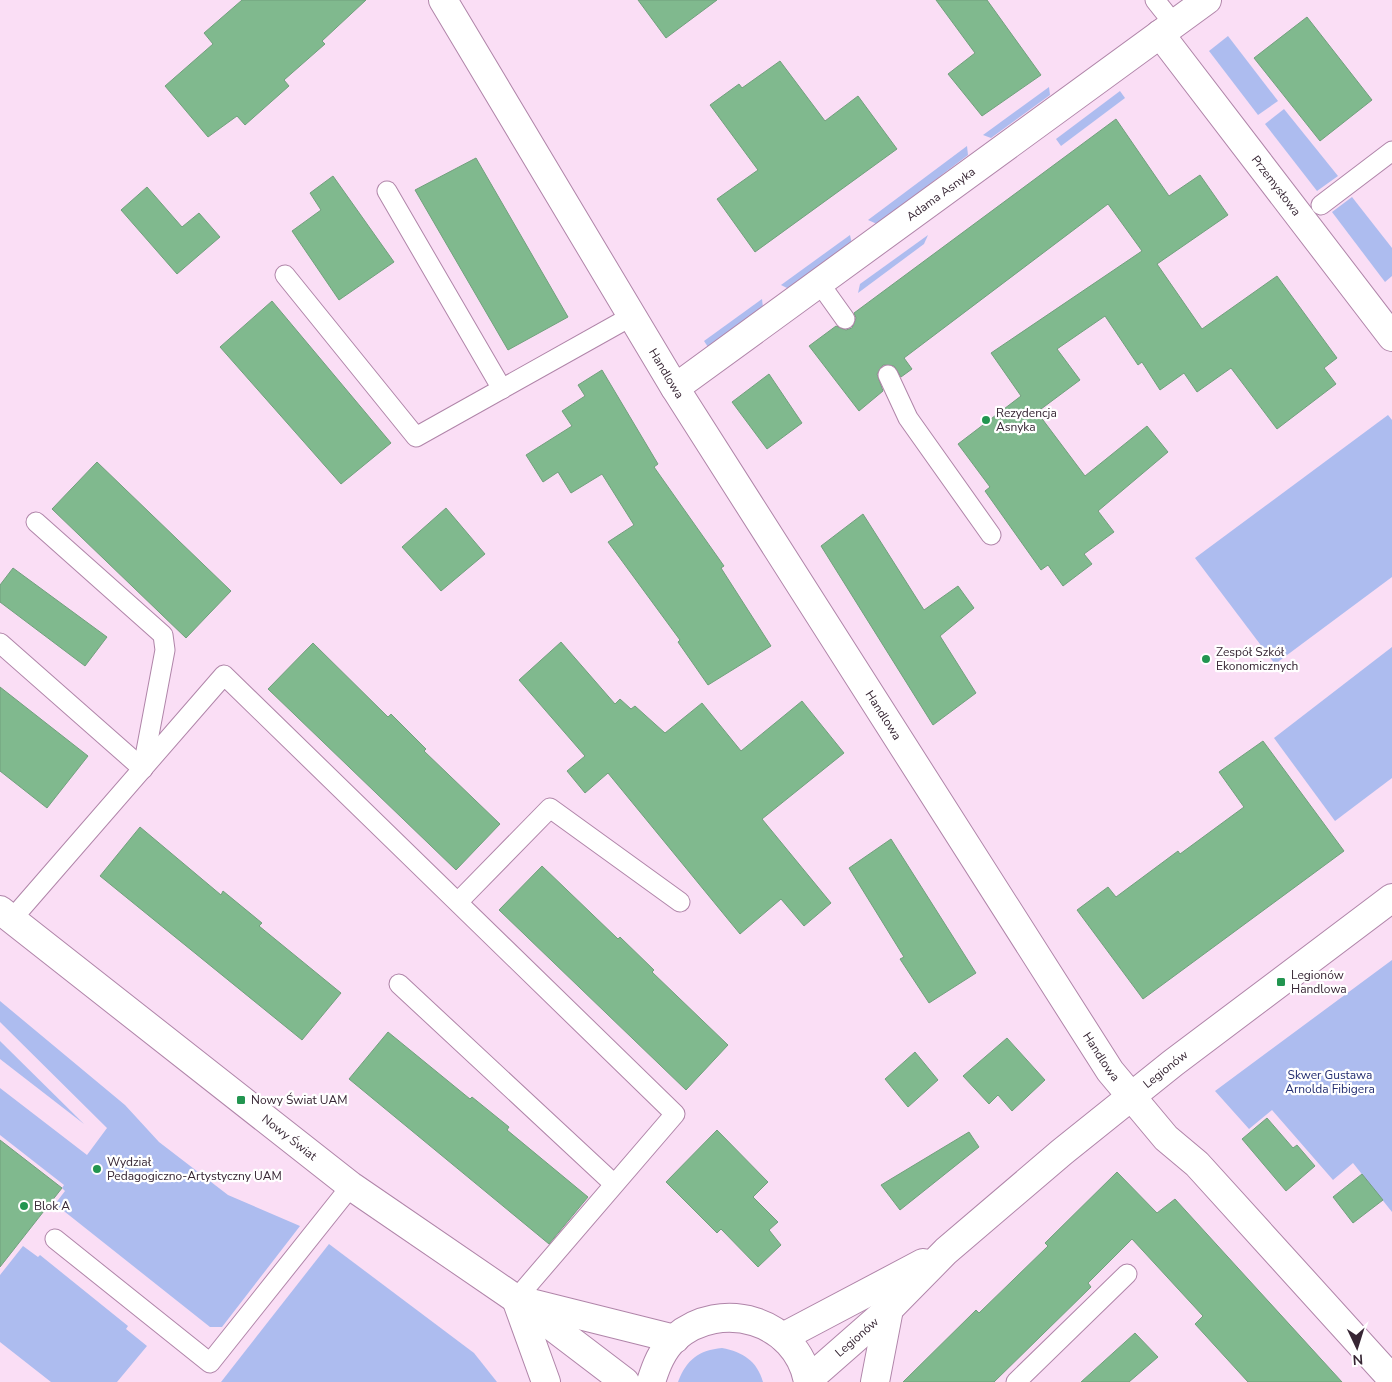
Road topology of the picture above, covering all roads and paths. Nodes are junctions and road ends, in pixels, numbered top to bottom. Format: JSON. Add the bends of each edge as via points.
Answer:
{"nodes":[{"id":1,"x":443,"y":0,"type":"edge"},
{"id":2,"x":1156,"y":0,"type":"edge"},
{"id":3,"x":1207,"y":0,"type":"edge"},
{"id":4,"x":1167,"y":29,"type":"junction"},
{"id":5,"x":1392,"y":151,"type":"edge"},
{"id":6,"x":387,"y":191,"type":"dead end"},
{"id":7,"x":1322,"y":205,"type":"dead end"},
{"id":8,"x":285,"y":275,"type":"dead end"},
{"id":9,"x":820,"y":284,"type":"junction"},
{"id":10,"x":632,"y":316,"type":"junction"},
{"id":11,"x":846,"y":319,"type":"dead end"},
{"id":12,"x":1392,"y":337,"type":"edge"},
{"id":13,"x":888,"y":375,"type":"dead end"},
{"id":14,"x":675,"y":388,"type":"junction"},
{"id":15,"x":502,"y":389,"type":"junction"},
{"id":16,"x":36,"y":522,"type":"dead end"},
{"id":17,"x":990,"y":535,"type":"dead end"},
{"id":18,"x":0,"y":643,"type":"edge"},
{"id":19,"x":143,"y":769,"type":"junction"},
{"id":20,"x":1392,"y":898,"type":"edge"},
{"id":21,"x":458,"y":902,"type":"junction"},
{"id":22,"x":680,"y":902,"type":"dead end"},
{"id":23,"x":6,"y":914,"type":"edge"},
{"id":24,"x":399,"y":984,"type":"dead end"},
{"id":25,"x":1130,"y":1097,"type":"junction"},
{"id":26,"x":614,"y":1184,"type":"junction"},
{"id":27,"x":351,"y":1186,"type":"junction"},
{"id":28,"x":55,"y":1239,"type":"dead end"},
{"id":29,"x":946,"y":1251,"type":"junction"},
{"id":30,"x":1127,"y":1274,"type":"dead end"},
{"id":31,"x":516,"y":1299,"type":"junction"},
{"id":32,"x":889,"y":1309,"type":"junction"},
{"id":33,"x":783,"y":1337,"type":"junction"},
{"id":34,"x":675,"y":1339,"type":"junction"},
{"id":35,"x":1392,"y":1379,"type":"edge"},
{"id":36,"x":808,"y":1381,"type":"edge"},
{"id":37,"x":546,"y":1382,"type":"edge"},
{"id":38,"x":625,"y":1382,"type":"edge"},
{"id":39,"x":652,"y":1382,"type":"edge"},
{"id":40,"x":874,"y":1382,"type":"edge"},
{"id":41,"x":1016,"y":1382,"type":"edge"}],
"edges":[{"from":1,"to":10,"type":"street","name":"Handlowa"},
{"from":2,"to":4,"type":"lane"},
{"from":3,"to":4,"type":"street","name":"Adama Asnyka"},
{"from":4,"to":9,"type":"street","name":"Adama Asnyka"},
{"from":4,"to":12,"type":"street","name":"Przemysłowa"},
{"from":5,"to":7,"type":"lane"},
{"from":6,"to":15,"type":"lane"},
{"from":8,"to":15,"type":"lane","via":[[416,437]]},
{"from":9,"to":11,"type":"lane"},
{"from":9,"to":14,"type":"street","name":"Adama Asnyka"},
{"from":10,"to":14,"type":"street","name":"Handlowa"},
{"from":10,"to":15,"type":"lane"},
{"from":13,"to":17,"type":"lane","via":[[908,418]]},
{"from":14,"to":25,"type":"street","name":"Handlowa","via":[[1086,1035]]},
{"from":16,"to":19,"type":"lane","via":[[163,635],[165,650]]},
{"from":18,"to":19,"type":"lane"},
{"from":19,"to":21,"type":"lane","via":[[224,675]]},
{"from":19,"to":23,"type":"lane"},
{"from":20,"to":25,"type":"street","name":"Legionów"},
{"from":21,"to":22,"type":"lane","via":[[550,808]]},
{"from":21,"to":26,"type":"lane","via":[[675,1114]]},
{"from":23,"to":27,"type":"street","name":"Nowy Świat"},
{"from":24,"to":26,"type":"lane"},
{"from":25,"to":29,"type":"street","name":"Legionów"},
{"from":25,"to":35,"type":"street","name":"Handlowa","via":[[1166,1138],[1197,1164]]},
{"from":26,"to":31,"type":"lane"},
{"from":27,"to":28,"type":"lane","via":[[210,1363]]},
{"from":27,"to":31,"type":"street","name":"Nowy Świat"},
{"from":29,"to":32,"type":"street","name":"Legionów"},
{"from":29,"to":33,"type":"street","name":"Legionów"},
{"from":30,"to":41,"type":"lane"},
{"from":31,"to":34,"type":"street","name":"Nowy Świat"},
{"from":31,"to":37,"type":"street"},
{"from":31,"to":38,"type":"street","name":"Nowy Świat"},
{"from":32,"to":36,"type":"street","name":"Legionów"},
{"from":32,"to":40,"type":"street"},
{"from":33,"to":34,"type":"street","via":[[767,1326],[729,1317],[709,1319]]},
{"from":33,"to":36,"type":"street","via":[[803,1364]]},
{"from":34,"to":39,"type":"street","via":[[664,1352]]}]}
